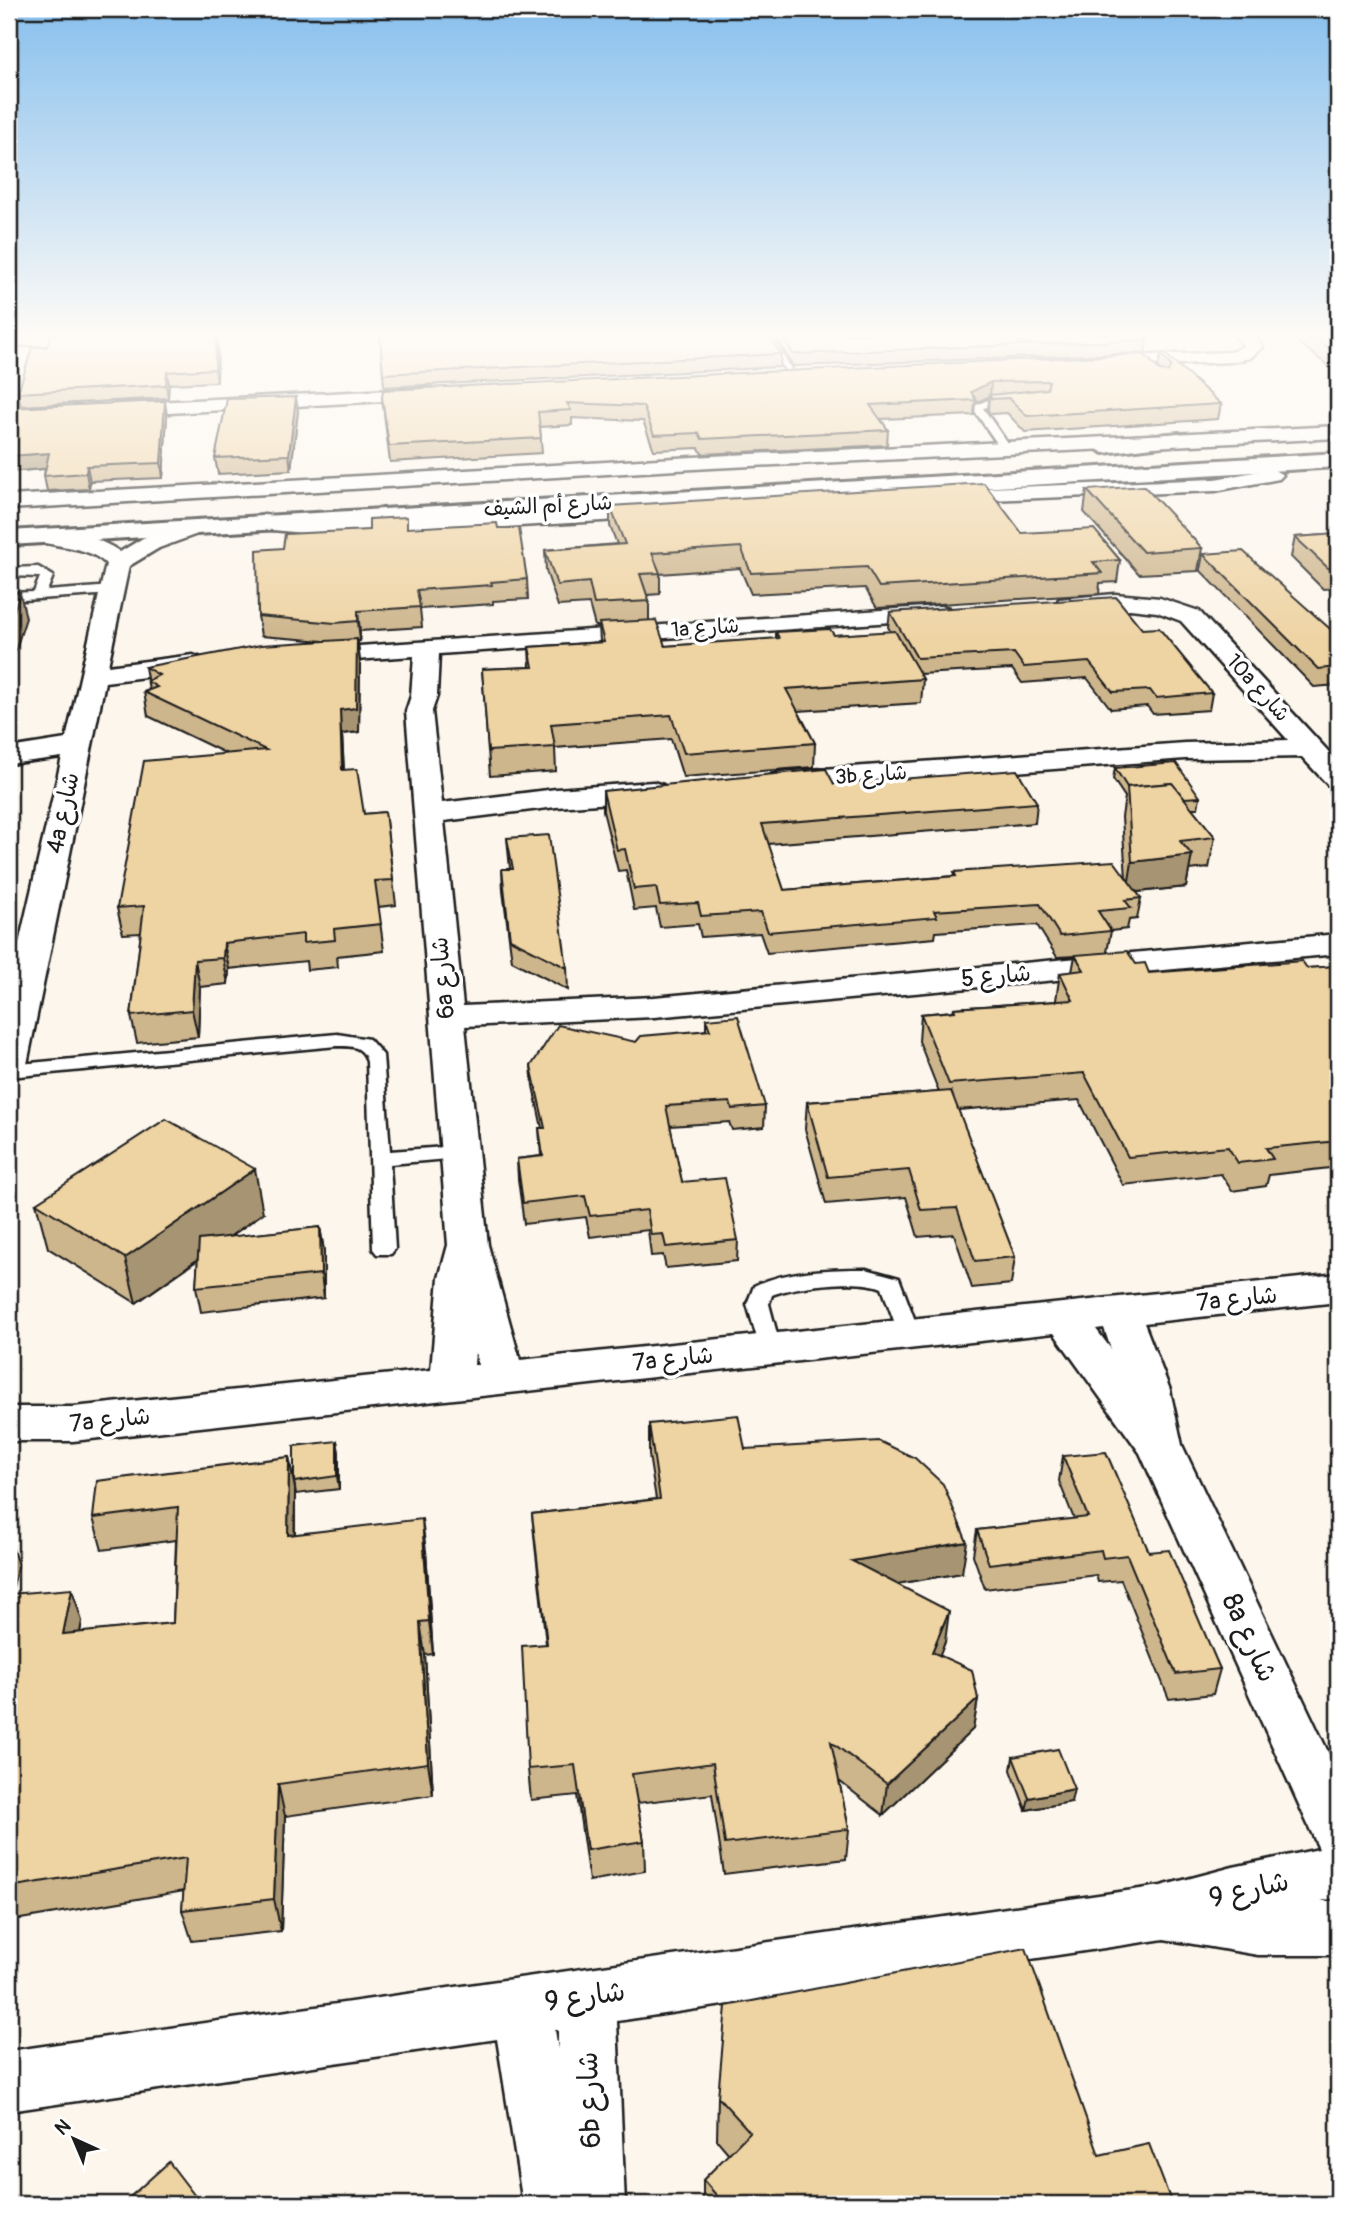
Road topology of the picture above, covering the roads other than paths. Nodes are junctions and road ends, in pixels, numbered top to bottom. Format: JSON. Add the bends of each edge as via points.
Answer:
{"nodes":[{"id":1,"x":998,"y":437,"type":"edge"},
{"id":2,"x":1218,"y":437,"type":"edge"},
{"id":3,"x":1179,"y":439,"type":"junction"},
{"id":4,"x":1338,"y":442,"type":"edge"},
{"id":5,"x":1005,"y":447,"type":"junction"},
{"id":6,"x":1338,"y":460,"type":"edge"},
{"id":7,"x":1338,"y":474,"type":"edge"},
{"id":8,"x":1272,"y":475,"type":"junction"},
{"id":9,"x":958,"y":481,"type":"junction"},
{"id":10,"x":510,"y":489,"type":"junction"},
{"id":11,"x":9,"y":503,"type":"edge"},
{"id":12,"x":9,"y":517,"type":"edge"},
{"id":13,"x":263,"y":522,"type":"junction"},
{"id":14,"x":195,"y":527,"type":"junction"},
{"id":15,"x":41,"y":536,"type":"junction"},
{"id":16,"x":9,"y":537,"type":"edge"},
{"id":17,"x":9,"y":572,"type":"edge"},
{"id":18,"x":115,"y":577,"type":"junction"},
{"id":19,"x":39,"y":595,"type":"junction"},
{"id":20,"x":9,"y":597,"type":"edge"},
{"id":21,"x":1048,"y":606,"type":"edge"},
{"id":22,"x":965,"y":611,"type":"edge"},
{"id":23,"x":427,"y":647,"type":"junction"},
{"id":24,"x":399,"y":649,"type":"junction"},
{"id":25,"x":292,"y":656,"type":"edge"},
{"id":26,"x":205,"y":662,"type":"edge"},
{"id":27,"x":94,"y":668,"type":"junction"},
{"id":28,"x":419,"y":711,"type":"junction"},
{"id":29,"x":1305,"y":742,"type":"junction"},
{"id":30,"x":76,"y":753,"type":"junction"},
{"id":31,"x":9,"y":757,"type":"edge"},
{"id":32,"x":1338,"y":779,"type":"edge"},
{"id":33,"x":748,"y":784,"type":"edge"},
{"id":34,"x":679,"y":789,"type":"edge"},
{"id":35,"x":428,"y":807,"type":"junction"},
{"id":36,"x":1338,"y":944,"type":"edge"},
{"id":37,"x":654,"y":1007,"type":"joint"},
{"id":38,"x":448,"y":1027,"type":"junction"},
{"id":39,"x":9,"y":1064,"type":"edge"},
{"id":40,"x":9,"y":1071,"type":"edge"},
{"id":41,"x":459,"y":1152,"type":"junction"},
{"id":42,"x":380,"y":1158,"type":"junction"},
{"id":43,"x":468,"y":1245,"type":"junction"},
{"id":44,"x":383,"y":1249,"type":"dead end"},
{"id":45,"x":1338,"y":1288,"type":"edge"},
{"id":46,"x":1119,"y":1312,"type":"junction"},
{"id":47,"x":1066,"y":1319,"type":"junction"},
{"id":48,"x":909,"y":1334,"type":"junction"},
{"id":49,"x":770,"y":1349,"type":"junction"},
{"id":50,"x":503,"y":1377,"type":"junction"},
{"id":51,"x":451,"y":1383,"type":"junction"},
{"id":52,"x":9,"y":1424,"type":"edge"},
{"id":53,"x":1159,"y":1445,"type":"junction"},
{"id":54,"x":1338,"y":1831,"type":"edge"},
{"id":55,"x":1338,"y":1871,"type":"edge"},
{"id":56,"x":1161,"y":1913,"type":"junction"},
{"id":57,"x":1338,"y":1928,"type":"edge"},
{"id":58,"x":587,"y":1996,"type":"junction"},
{"id":59,"x":520,"y":2006,"type":"junction"},
{"id":60,"x":9,"y":2081,"type":"edge"},
{"id":61,"x":555,"y":2204,"type":"edge"},
{"id":62,"x":593,"y":2204,"type":"edge"}],
"edges":[{"from":1,"to":5,"type":"lane"},
{"from":2,"to":3,"type":"street","name":"شارع أم الشيف"},
{"from":3,"to":5,"type":"street","name":"شارع أم الشيف"},
{"from":3,"to":10,"type":"main road","via":[[1129,446],[552,481]]},
{"from":4,"to":10,"type":"main road","name":"شارع أم الشيف"},
{"from":5,"to":11,"type":"street","name":"شارع أم الشيف"},
{"from":6,"to":9,"type":"main road","name":"شارع أم الشيف"},
{"from":7,"to":8,"type":"main road"},
{"from":8,"to":9,"type":"main road","via":[[1016,484]]},
{"from":8,"to":13,"type":"street","via":[[1215,485],[342,530]]},
{"from":9,"to":13,"type":"main road","name":"شارع أم الشيف"},
{"from":10,"to":12,"type":"main road","name":"شارع أم الشيف"},
{"from":13,"to":14,"type":"main road","name":"شارع أم الشيف"},
{"from":14,"to":15,"type":"main road","name":"شارع أم الشيف"},
{"from":14,"to":18,"type":"street","via":[[151,543]]},
{"from":15,"to":16,"type":"main road","name":"شارع أم الشيف"},
{"from":15,"to":18,"type":"street","via":[[83,541],[111,555]]},
{"from":17,"to":19,"type":"lane","via":[[47,574]]},
{"from":18,"to":19,"type":"lane"},
{"from":18,"to":27,"type":"street","name":"4a شارع"},
{"from":19,"to":20,"type":"lane"},
{"from":21,"to":29,"type":"street","name":"10a شارع","via":[[1117,601],[1170,606],[1190,616]]},
{"from":22,"to":23,"type":"street","name":"1a شارع"},
{"from":23,"to":24,"type":"street","name":"1a شارع"},
{"from":23,"to":28,"type":"street","name":"6a شارع"},
{"from":24,"to":25,"type":"street","name":"1a شارع"},
{"from":24,"to":28,"type":"street","name":"6a شارع"},
{"from":26,"to":27,"type":"street"},
{"from":27,"to":30,"type":"street","name":"4a شارع"},
{"from":28,"to":35,"type":"street","name":"6a شارع"},
{"from":29,"to":32,"type":"street","name":"10a شارع"},
{"from":29,"to":33,"type":"street","name":"3b شارع"},
{"from":30,"to":31,"type":"street"},
{"from":30,"to":39,"type":"street","name":"4a شارع"},
{"from":34,"to":35,"type":"street"},
{"from":35,"to":38,"type":"street","name":"6a شارع"},
{"from":36,"to":37,"type":"street","name":"شارع 5"},
{"from":37,"to":38,"type":"street","name":"شارع 5","via":[[598,1019]]},
{"from":38,"to":41,"type":"street","name":"6a شارع"},
{"from":40,"to":42,"type":"lane","via":[[353,1040],[374,1052]]},
{"from":41,"to":42,"type":"lane"},
{"from":41,"to":43,"type":"street","name":"6a شارع"},
{"from":42,"to":44,"type":"lane"},
{"from":43,"to":50,"type":"street","name":"6a شارع"},
{"from":43,"to":51,"type":"street","name":"6a شارع","via":[[461,1267]]},
{"from":45,"to":46,"type":"street","name":"7a شارع"},
{"from":46,"to":47,"type":"street","name":"7a شارع"},
{"from":46,"to":53,"type":"street","name":"8a شارع","via":[[1148,1390]]},
{"from":47,"to":48,"type":"street","name":"7a شارع"},
{"from":47,"to":53,"type":"street","name":"8a شارع"},
{"from":48,"to":49,"type":"street","name":"7a شارع"},
{"from":48,"to":49,"type":"lane","via":[[891,1283],[875,1276],[853,1277],[762,1291],[758,1304]]},
{"from":49,"to":50,"type":"street","name":"7a شارع"},
{"from":50,"to":51,"type":"street","name":"7a شارع"},
{"from":51,"to":52,"type":"street","name":"7a شارع","via":[[74,1424]]},
{"from":53,"to":54,"type":"street","name":"8a شارع"},
{"from":55,"to":56,"type":"street","name":"شارع 9"},
{"from":56,"to":57,"type":"street","name":"شارع 9","via":[[1258,1928]]},
{"from":56,"to":58,"type":"street","name":"شارع 9"},
{"from":58,"to":59,"type":"street","name":"شارع 9"},
{"from":58,"to":62,"type":"street","name":"6b شارع"},
{"from":59,"to":60,"type":"street","name":"شارع 9"},
{"from":59,"to":61,"type":"street","name":"6b شارع"}]}
